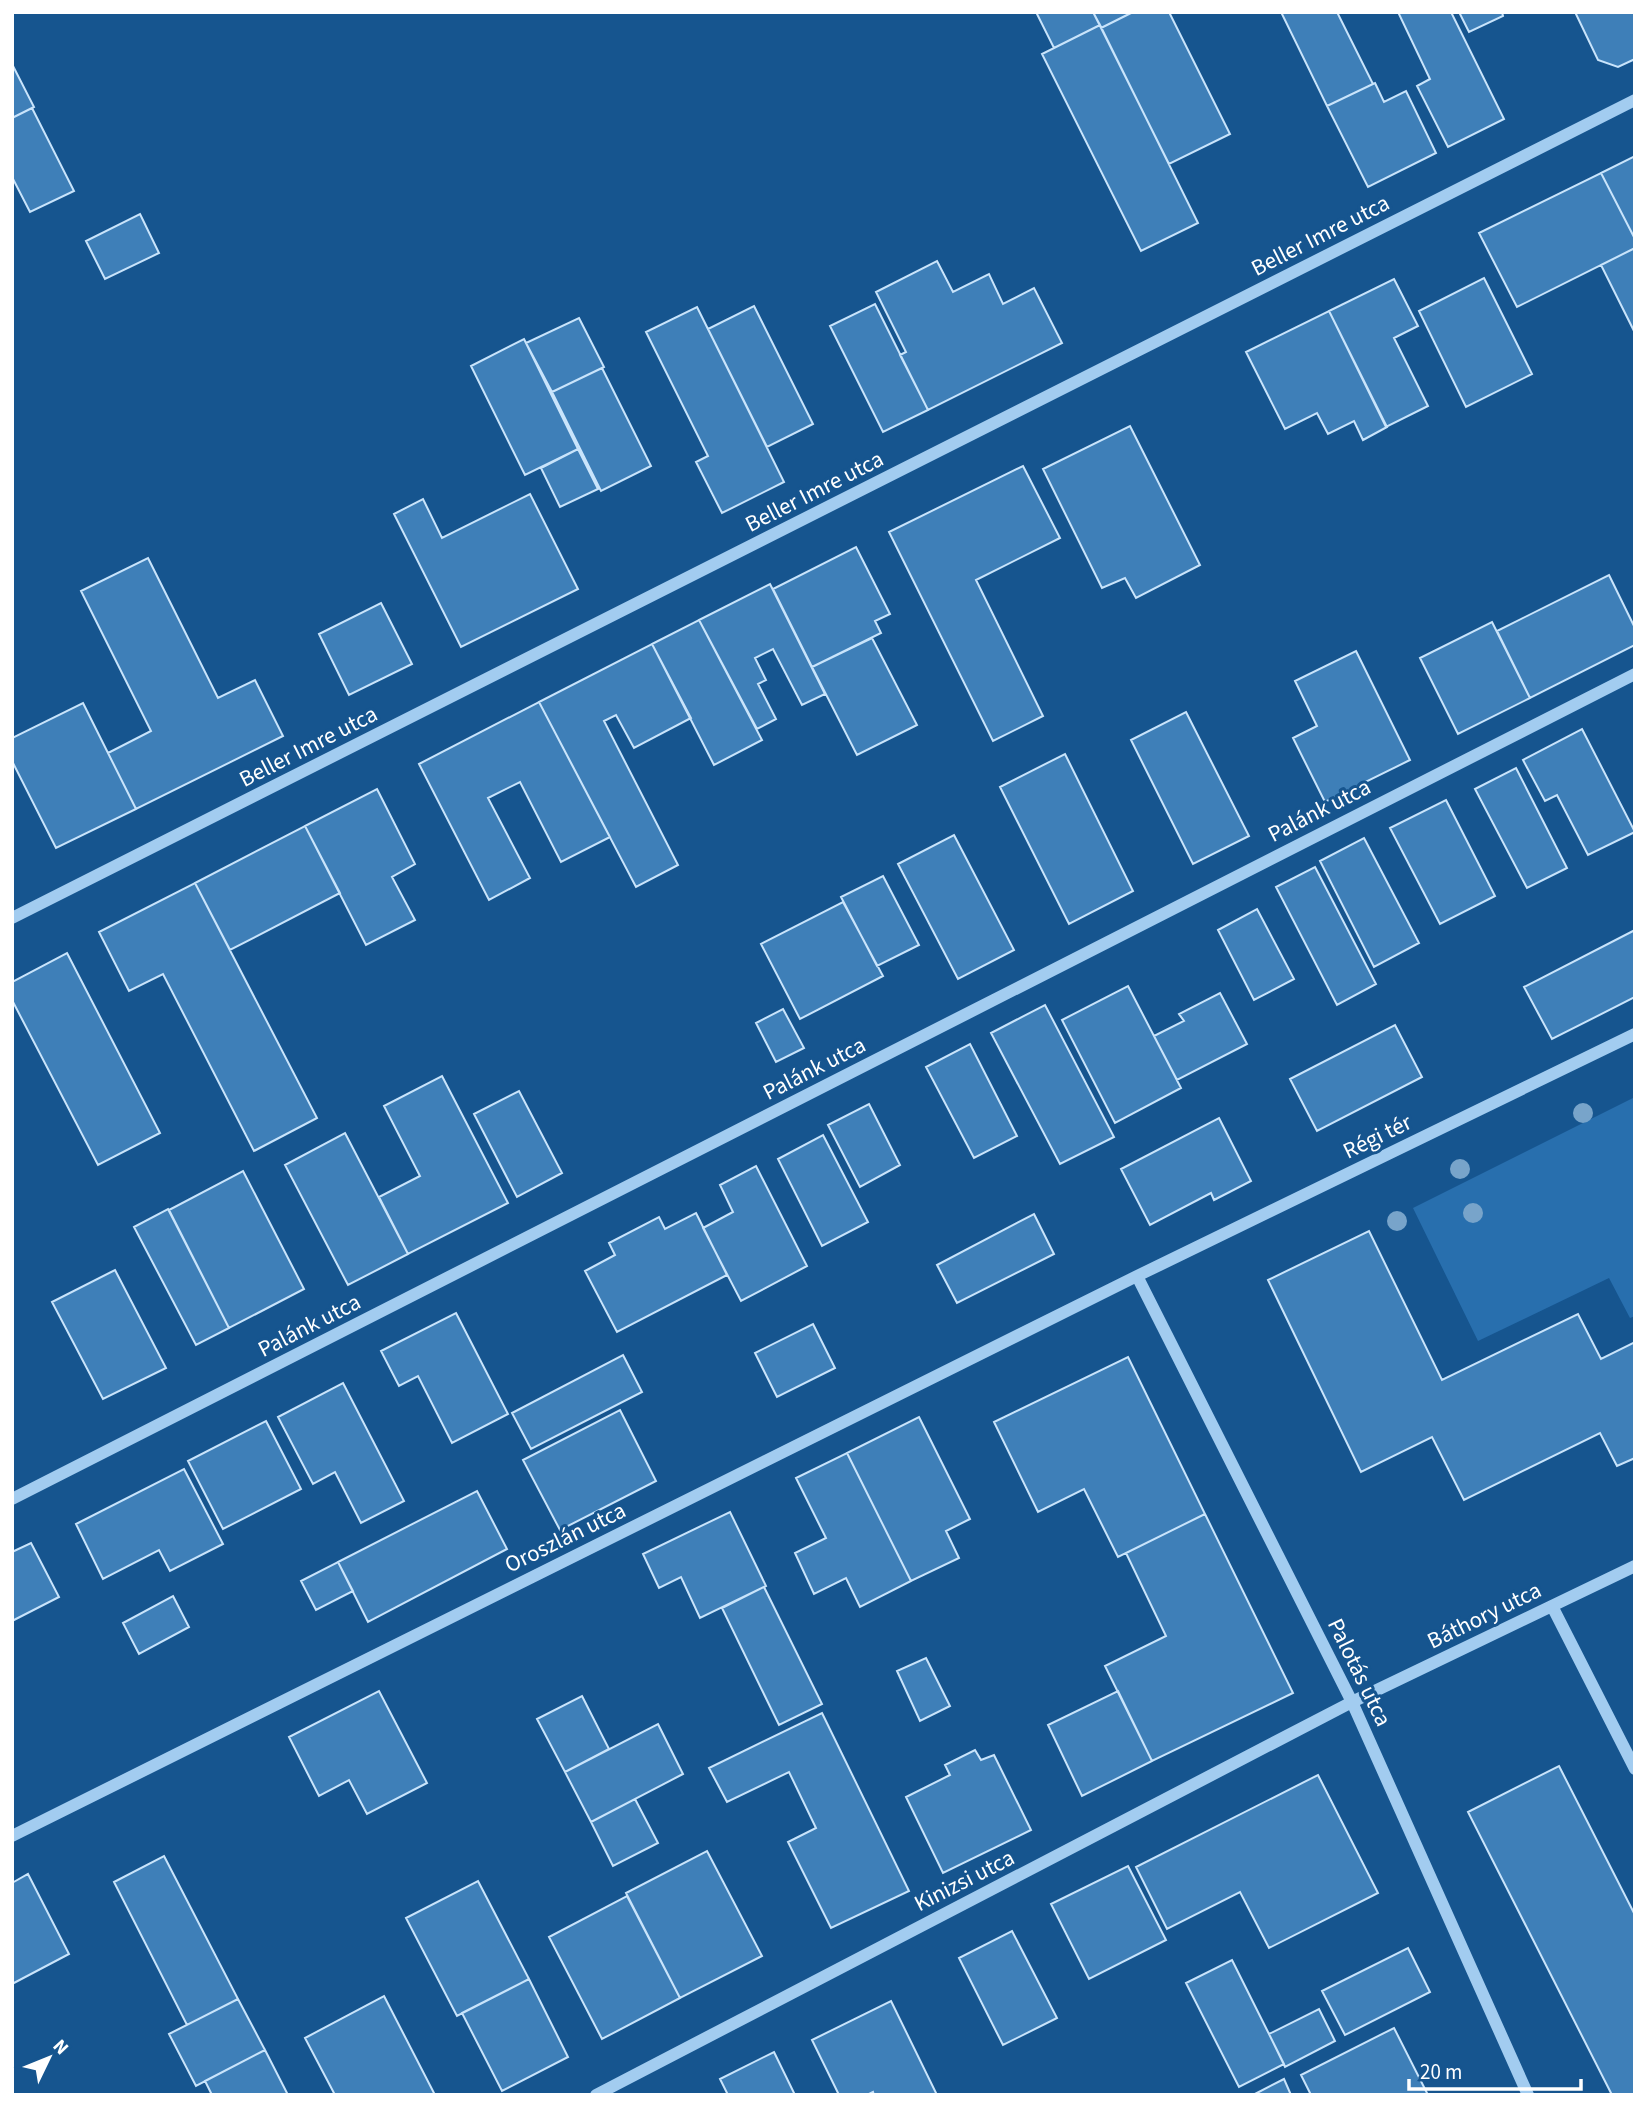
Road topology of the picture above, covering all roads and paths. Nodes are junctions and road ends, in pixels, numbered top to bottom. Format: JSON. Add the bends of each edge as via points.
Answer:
{"nodes":[{"id":1,"x":1635,"y":100,"type":"edge"},
{"id":2,"x":1635,"y":674,"type":"edge"},
{"id":3,"x":12,"y":918,"type":"edge"},
{"id":4,"x":1635,"y":1034,"type":"edge"},
{"id":5,"x":1137,"y":1276,"type":"junction"},
{"id":6,"x":12,"y":1499,"type":"edge"},
{"id":7,"x":1635,"y":1566,"type":"edge"},
{"id":8,"x":1552,"y":1606,"type":"junction"},
{"id":9,"x":1352,"y":1702,"type":"junction"},
{"id":10,"x":1635,"y":1769,"type":"edge"},
{"id":11,"x":12,"y":1836,"type":"edge"},
{"id":12,"x":596,"y":2095,"type":"edge"},
{"id":13,"x":1528,"y":2095,"type":"edge"}],
"edges":[{"from":1,"to":3,"type":"street","name":"Beller Imre utca"},
{"from":2,"to":6,"type":"street","name":"Palánk utca"},
{"from":4,"to":5,"type":"street","name":"Régi tér"},
{"from":5,"to":9,"type":"street","name":"Palotás utca"},
{"from":5,"to":11,"type":"street","name":"Oroszlán utca"},
{"from":7,"to":8,"type":"street","name":"Báthory utca"},
{"from":8,"to":9,"type":"street","name":"Báthory utca"},
{"from":8,"to":10,"type":"street"},
{"from":9,"to":12,"type":"street","name":"Kinizsi utca"},
{"from":9,"to":13,"type":"street","name":"Palotás utca"}]}
